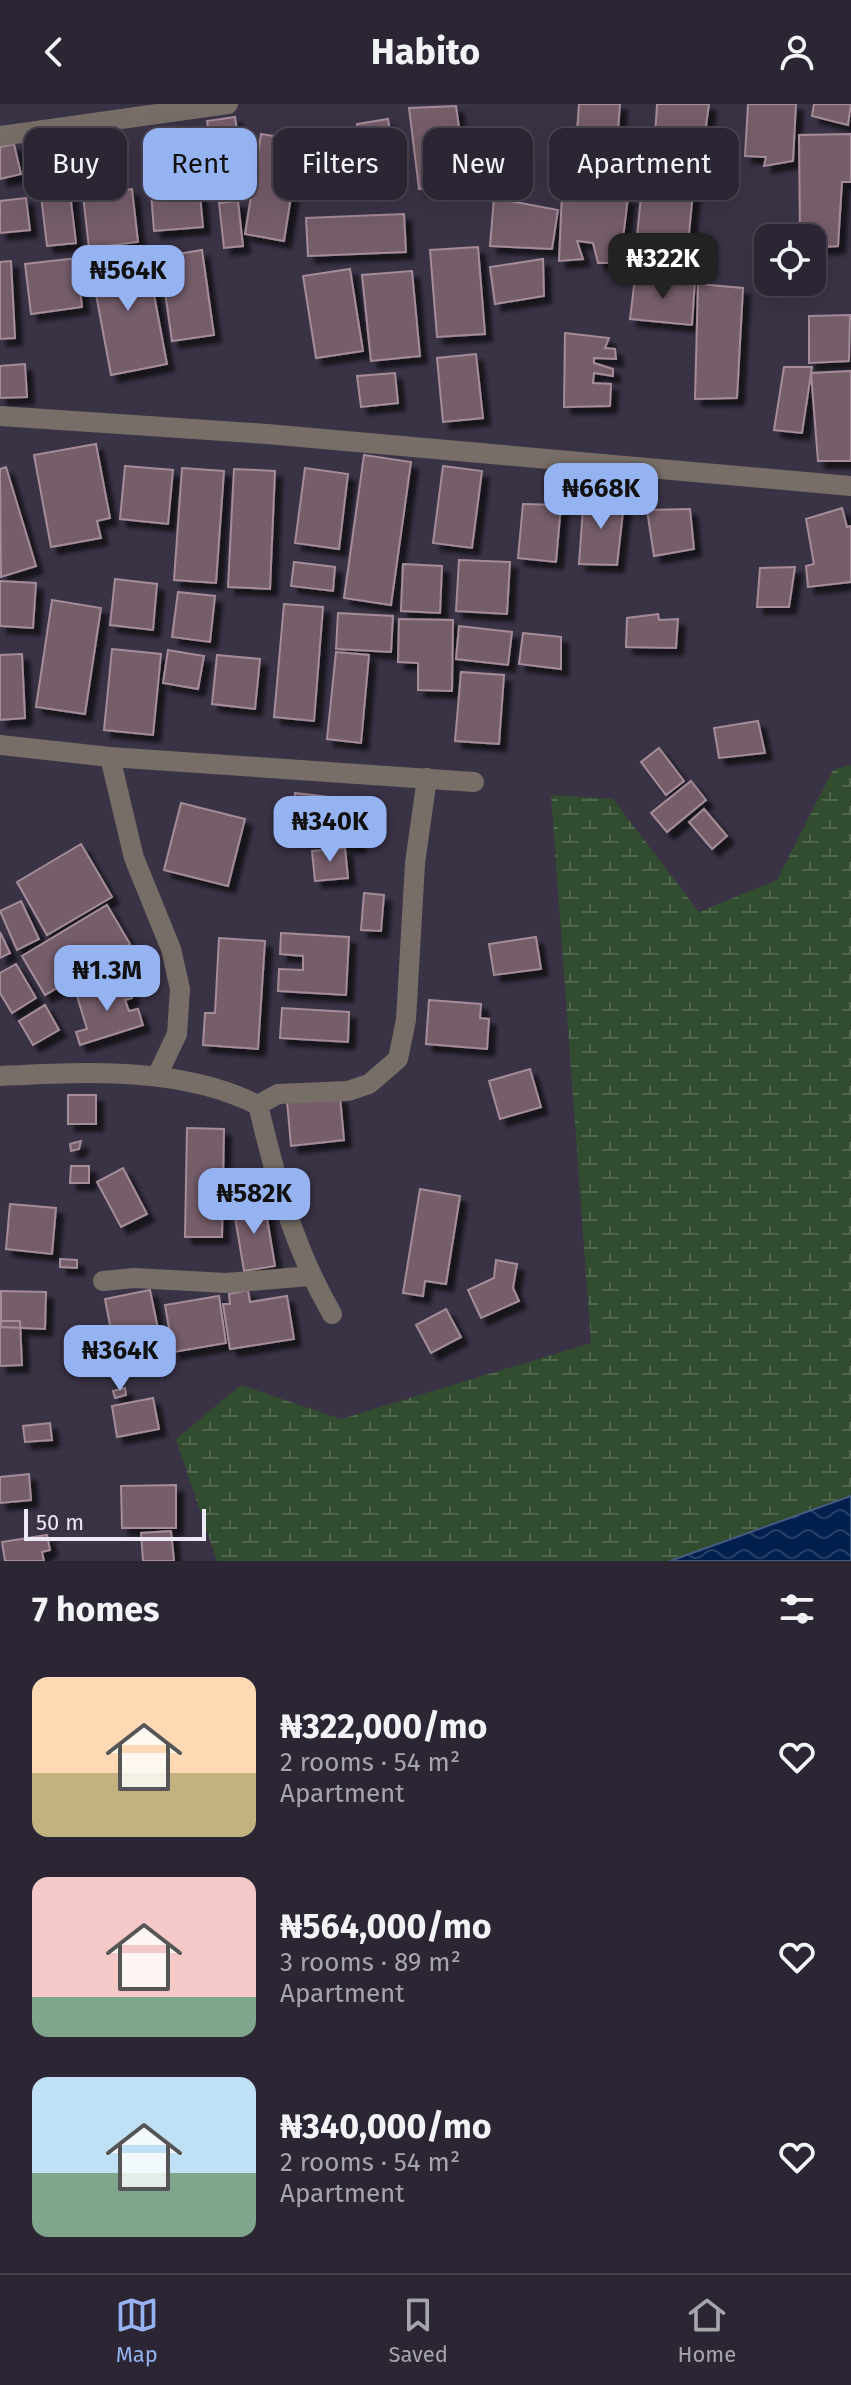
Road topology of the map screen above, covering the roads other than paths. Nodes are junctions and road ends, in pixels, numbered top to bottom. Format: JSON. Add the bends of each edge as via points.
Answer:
{"nodes":[{"id":1,"x":228,"y":104,"type":"edge"},
{"id":2,"x":0,"y":136,"type":"edge"},
{"id":3,"x":0,"y":416,"type":"edge"},
{"id":4,"x":851,"y":486,"type":"edge"},
{"id":5,"x":0,"y":745,"type":"edge"},
{"id":6,"x":110,"y":757,"type":"junction"},
{"id":7,"x":427,"y":778,"type":"junction"},
{"id":8,"x":474,"y":782,"type":"dead end"},
{"id":9,"x":0,"y":1076,"type":"edge"},
{"id":10,"x":157,"y":1076,"type":"junction"},
{"id":11,"x":258,"y":1105,"type":"junction"},
{"id":12,"x":310,"y":1276,"type":"junction"},
{"id":13,"x":103,"y":1281,"type":"dead end"},
{"id":14,"x":332,"y":1314,"type":"dead end"}],
"edges":[{"from":1,"to":2,"type":"street"},
{"from":3,"to":4,"type":"street"},
{"from":5,"to":6,"type":"street"},
{"from":6,"to":7,"type":"street"},
{"from":6,"to":10,"type":"street","via":[[134,858],[171,949],[180,989],[177,1034]]},
{"from":7,"to":8,"type":"street"},
{"from":7,"to":11,"type":"street","via":[[398,1059],[369,1084],[348,1091],[278,1094]]},
{"from":9,"to":10,"type":"street"},
{"from":10,"to":11,"type":"street","via":[[231,1091]]},
{"from":11,"to":12,"type":"street","via":[[281,1201]]},
{"from":12,"to":13,"type":"street","via":[[226,1283]]},
{"from":12,"to":14,"type":"street"}]}
